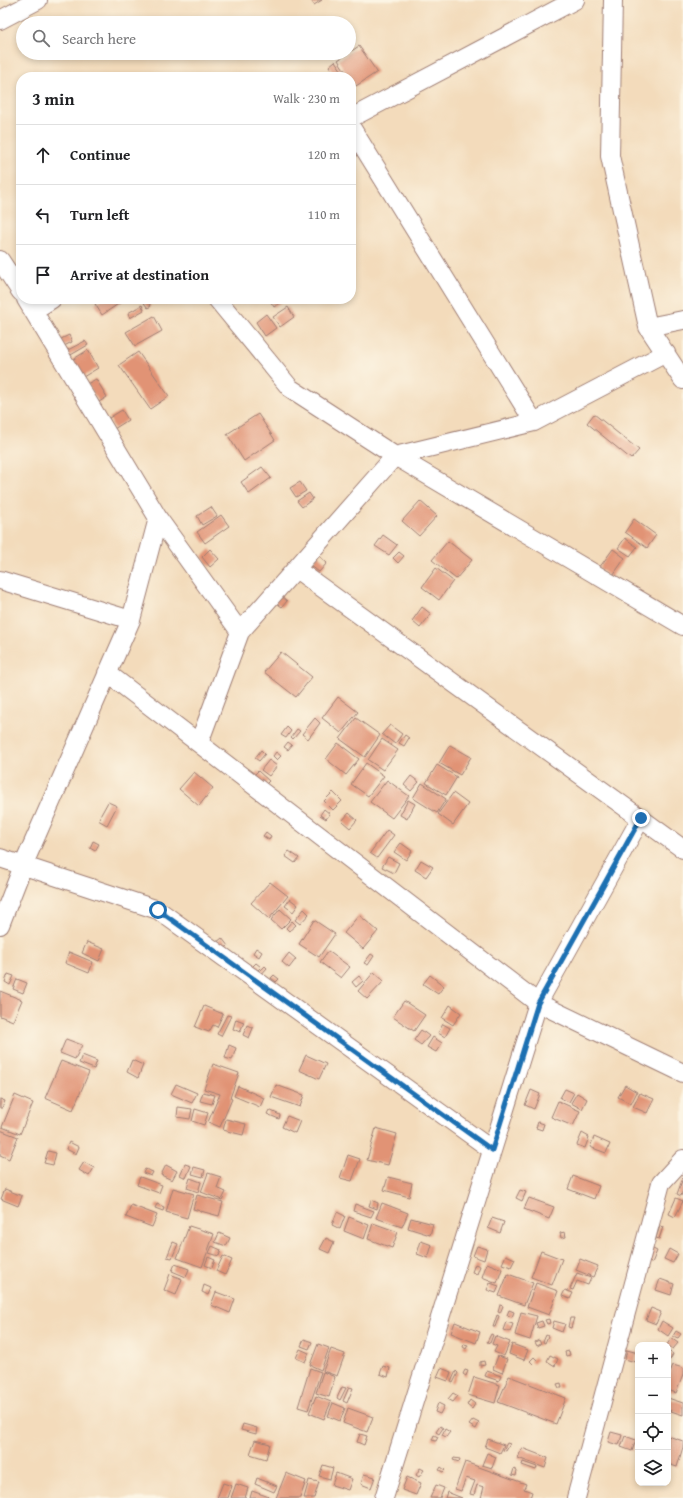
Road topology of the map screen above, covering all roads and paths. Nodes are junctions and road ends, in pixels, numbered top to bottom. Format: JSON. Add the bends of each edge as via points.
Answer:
{"nodes":[{"id":1,"x":38,"y":0,"type":"edge"},
{"id":2,"x":575,"y":0,"type":"edge"},
{"id":3,"x":613,"y":0,"type":"edge"},
{"id":4,"x":0,"y":20,"type":"edge"},
{"id":5,"x":356,"y":115,"type":"edge"},
{"id":6,"x":356,"y":135,"type":"edge"},
{"id":7,"x":0,"y":260,"type":"edge"},
{"id":8,"x":16,"y":284,"type":"edge"},
{"id":9,"x":221,"y":304,"type":"edge"},
{"id":10,"x":30,"y":305,"type":"edge"},
{"id":11,"x":683,"y":320,"type":"edge"},
{"id":12,"x":648,"y":327,"type":"junction"},
{"id":13,"x":666,"y":353,"type":"junction"},
{"id":14,"x":683,"y":380,"type":"edge"},
{"id":15,"x":534,"y":422,"type":"junction"},
{"id":16,"x":395,"y":456,"type":"junction"},
{"id":17,"x":158,"y":518,"type":"junction"},
{"id":18,"x":296,"y":568,"type":"junction"},
{"id":19,"x":0,"y":580,"type":"edge"},
{"id":20,"x":130,"y":620,"type":"junction"},
{"id":21,"x":683,"y":626,"type":"edge"},
{"id":22,"x":240,"y":632,"type":"junction"},
{"id":23,"x":107,"y":673,"type":"junction"},
{"id":24,"x":199,"y":743,"type":"junction"},
{"id":25,"x":641,"y":818,"type":"junction"},
{"id":26,"x":683,"y":848,"type":"edge"},
{"id":27,"x":0,"y":858,"type":"edge"},
{"id":28,"x":23,"y":866,"type":"junction"},
{"id":29,"x":0,"y":925,"type":"edge"},
{"id":30,"x":538,"y":1003,"type":"junction"},
{"id":31,"x":683,"y":1073,"type":"edge"},
{"id":32,"x":492,"y":1150,"type":"junction"},
{"id":33,"x":683,"y":1159,"type":"edge"},
{"id":34,"x":384,"y":1498,"type":"edge"},
{"id":35,"x":576,"y":1498,"type":"edge"}],
"edges":[{"from":1,"to":4,"type":"street"},
{"from":2,"to":5,"type":"street"},
{"from":3,"to":12,"type":"street","via":[[610,156]]},
{"from":6,"to":15,"type":"street"},
{"from":7,"to":8,"type":"street"},
{"from":9,"to":16,"type":"street","via":[[290,388]]},
{"from":10,"to":17,"type":"street"},
{"from":11,"to":12,"type":"street"},
{"from":12,"to":13,"type":"street"},
{"from":13,"to":14,"type":"street"},
{"from":13,"to":15,"type":"street"},
{"from":15,"to":16,"type":"street"},
{"from":16,"to":18,"type":"street"},
{"from":16,"to":21,"type":"street"},
{"from":17,"to":20,"type":"street"},
{"from":17,"to":22,"type":"street"},
{"from":18,"to":22,"type":"street"},
{"from":18,"to":25,"type":"street"},
{"from":19,"to":20,"type":"street"},
{"from":20,"to":23,"type":"street"},
{"from":22,"to":24,"type":"street"},
{"from":23,"to":24,"type":"street"},
{"from":23,"to":28,"type":"street"},
{"from":24,"to":30,"type":"street"},
{"from":25,"to":26,"type":"street"},
{"from":25,"to":30,"type":"street"},
{"from":27,"to":28,"type":"street"},
{"from":28,"to":29,"type":"street"},
{"from":28,"to":32,"type":"street","via":[[158,910]]},
{"from":30,"to":31,"type":"street"},
{"from":30,"to":32,"type":"street"},
{"from":32,"to":34,"type":"street"},
{"from":33,"to":35,"type":"street","via":[[661,1183]]}]}
